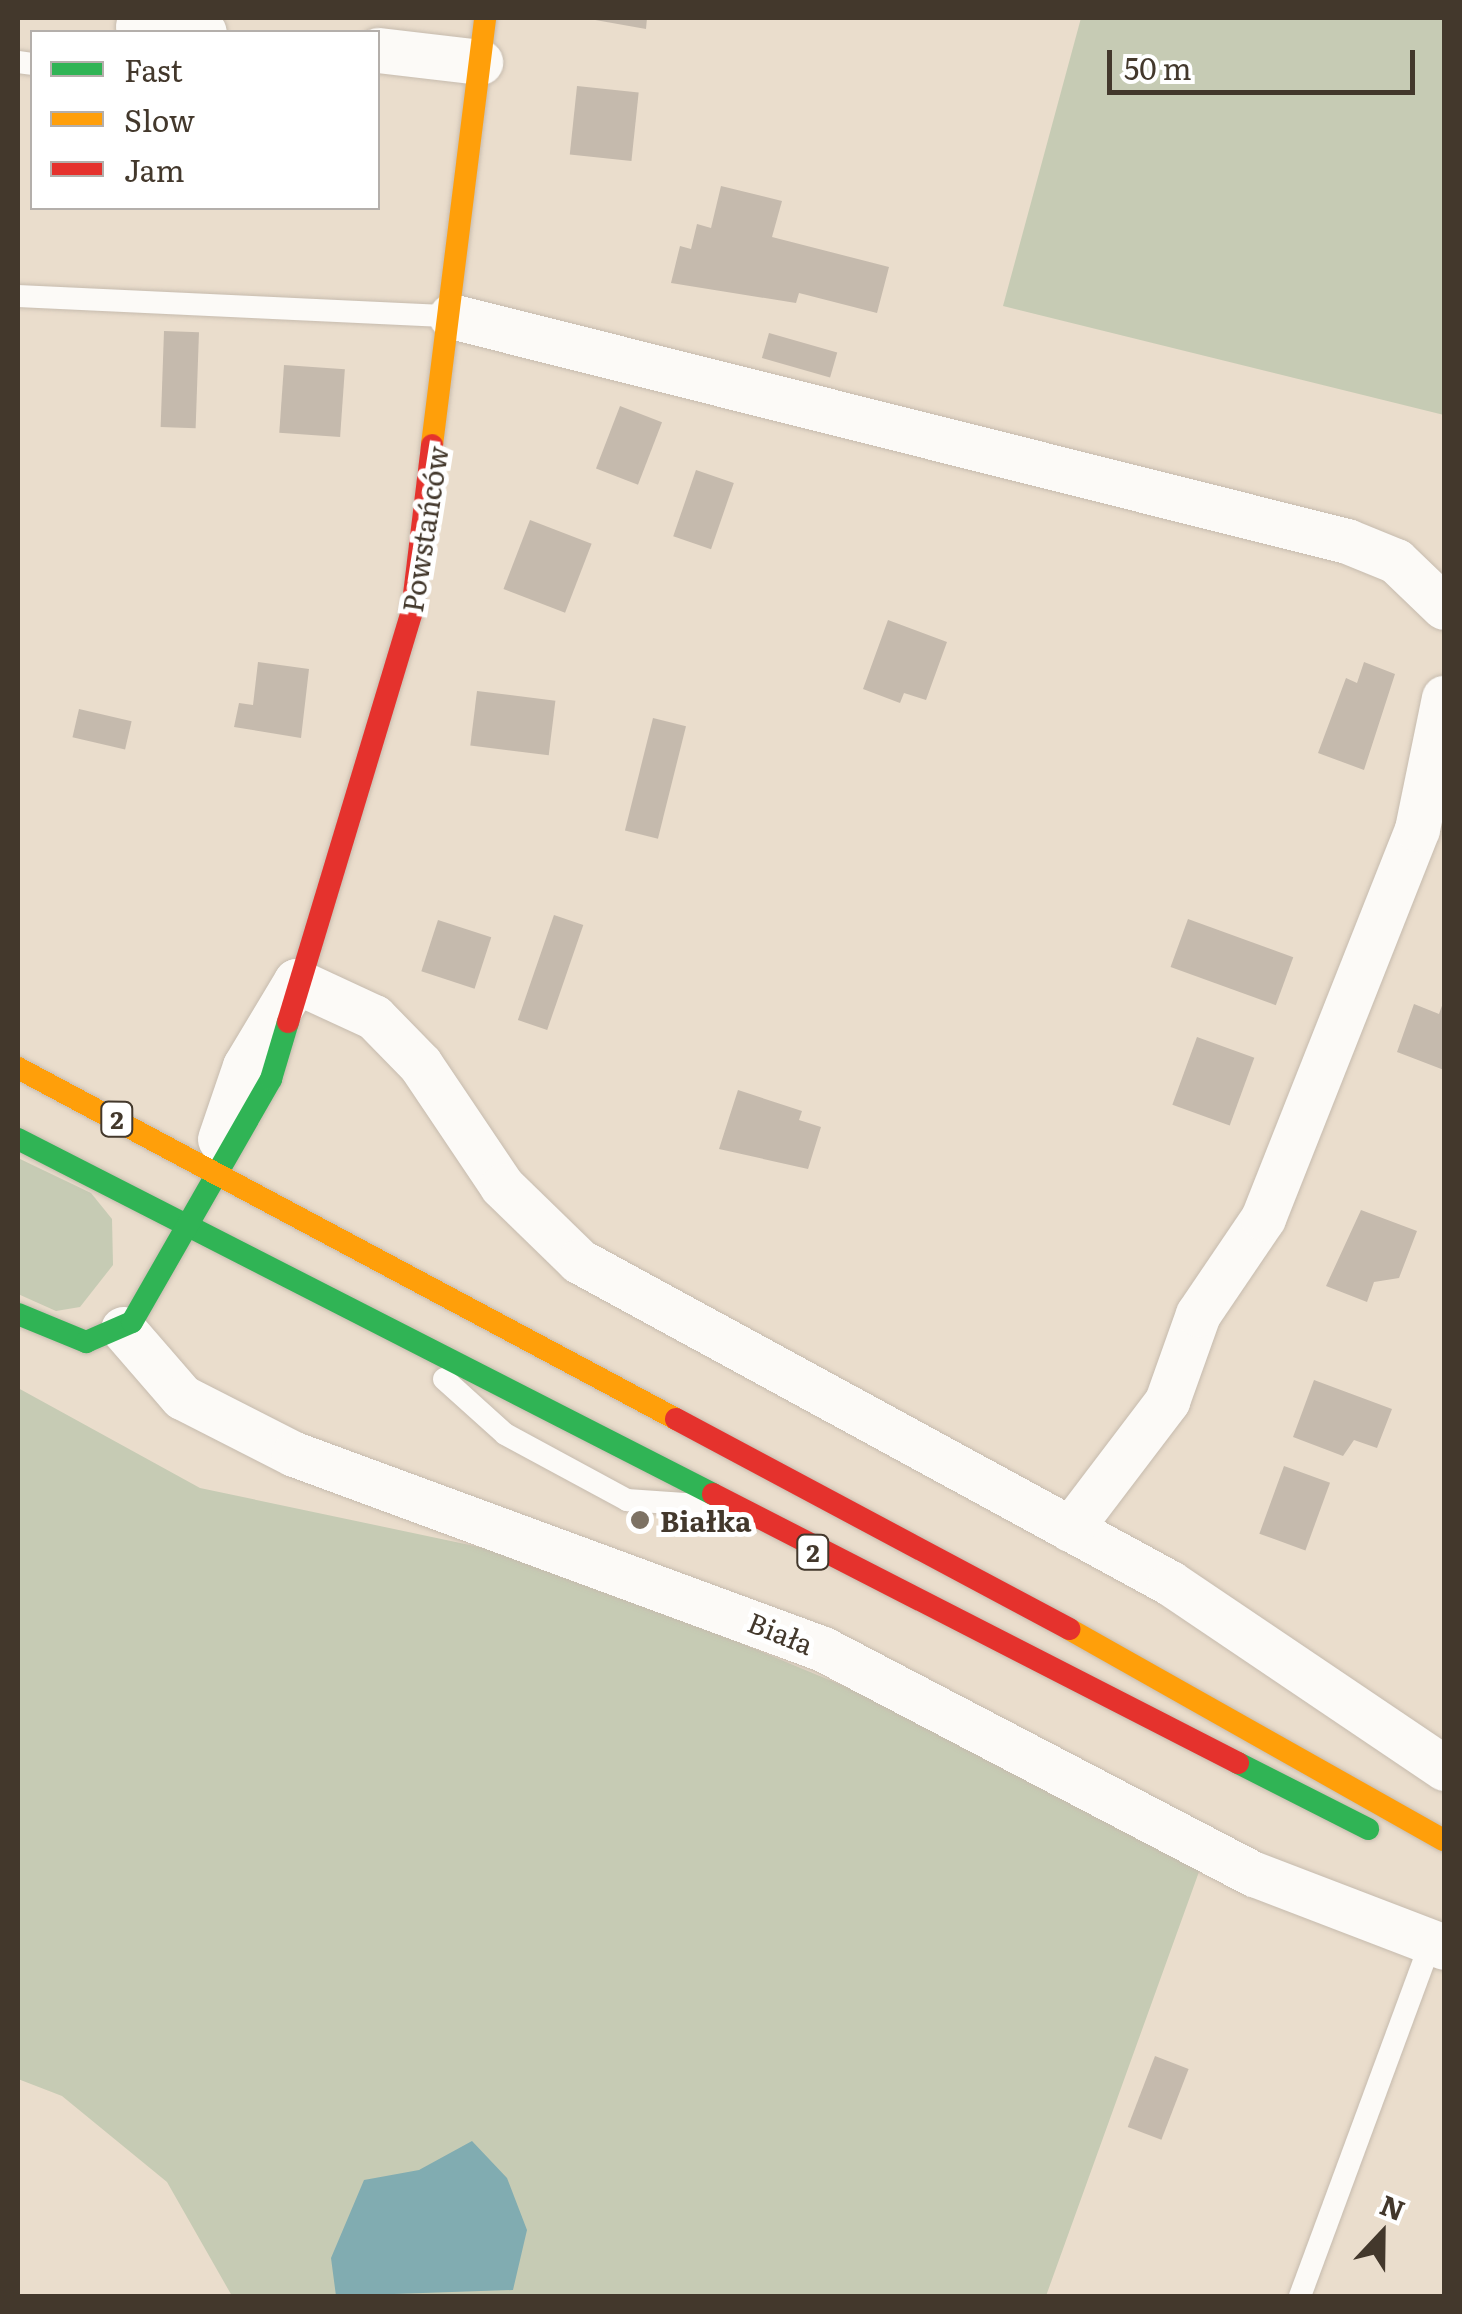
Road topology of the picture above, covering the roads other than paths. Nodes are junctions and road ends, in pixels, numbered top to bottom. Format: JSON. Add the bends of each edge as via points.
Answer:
{"nodes":[{"id":1,"x":485,"y":18,"type":"edge"},
{"id":2,"x":138,"y":25,"type":"edge"},
{"id":3,"x":185,"y":30,"type":"edge"},
{"id":4,"x":380,"y":50,"type":"edge"},
{"id":5,"x":480,"y":62,"type":"junction"},
{"id":6,"x":18,"y":296,"type":"edge"},
{"id":7,"x":450,"y":316,"type":"junction"},
{"id":8,"x":1444,"y":607,"type":"edge"},
{"id":9,"x":1444,"y":698,"type":"edge"},
{"id":10,"x":296,"y":981,"type":"junction"},
{"id":11,"x":18,"y":1068,"type":"edge"},
{"id":12,"x":18,"y":1138,"type":"edge"},
{"id":13,"x":216,"y":1171,"type":"junction"},
{"id":14,"x":190,"y":1224,"type":"junction"},
{"id":15,"x":18,"y":1314,"type":"edge"},
{"id":16,"x":123,"y":1329,"type":"junction"},
{"id":17,"x":389,"y":1330,"type":"junction"},
{"id":18,"x":726,"y":1507,"type":"junction"},
{"id":19,"x":1070,"y":1529,"type":"junction"},
{"id":20,"x":1444,"y":1768,"type":"edge"},
{"id":21,"x":1444,"y":1840,"type":"edge"},
{"id":22,"x":1444,"y":1862,"type":"edge"},
{"id":23,"x":1438,"y":1944,"type":"edge"},
{"id":24,"x":1300,"y":2296,"type":"edge"}],
"edges":[{"from":1,"to":5,"type":"main road","name":"Powstańców"},
{"from":2,"to":3,"type":"street"},
{"from":4,"to":5,"type":"street"},
{"from":5,"to":7,"type":"main road","name":"Powstańców"},
{"from":6,"to":7,"type":"lane"},
{"from":7,"to":8,"type":"street","via":[[1347,541],[1396,561]]},
{"from":7,"to":10,"type":"main road","name":"Powstańców","via":[[412,611]]},
{"from":9,"to":19,"type":"street","via":[[1416,829],[1263,1218],[1198,1314],[1166,1401]]},
{"from":10,"to":13,"type":"street","name":"Powstańców","via":[[244,1066]]},
{"from":10,"to":19,"type":"street","via":[[390,1030],[502,1186],[579,1261]]},
{"from":11,"to":13,"type":"main road","number":"2"},
{"from":12,"to":14,"type":"main road","number":"2"},
{"from":13,"to":14,"type":"main road"},
{"from":13,"to":21,"type":"main road","number":"2"},
{"from":14,"to":16,"type":"main road"},
{"from":14,"to":17,"type":"main road","number":"2"},
{"from":15,"to":16,"type":"main road","via":[[74,1341]]},
{"from":16,"to":23,"type":"street","name":"Biała","via":[[182,1397],[294,1454],[823,1650],[1254,1874]]},
{"from":17,"to":18,"type":"main road","number":"2"},
{"from":17,"to":18,"type":"lane","via":[[505,1434],[627,1500]]},
{"from":18,"to":22,"type":"main road","number":"2","via":[[1294,1796]]},
{"from":19,"to":20,"type":"street","via":[[1258,1636]]},
{"from":23,"to":24,"type":"lane"}]}
